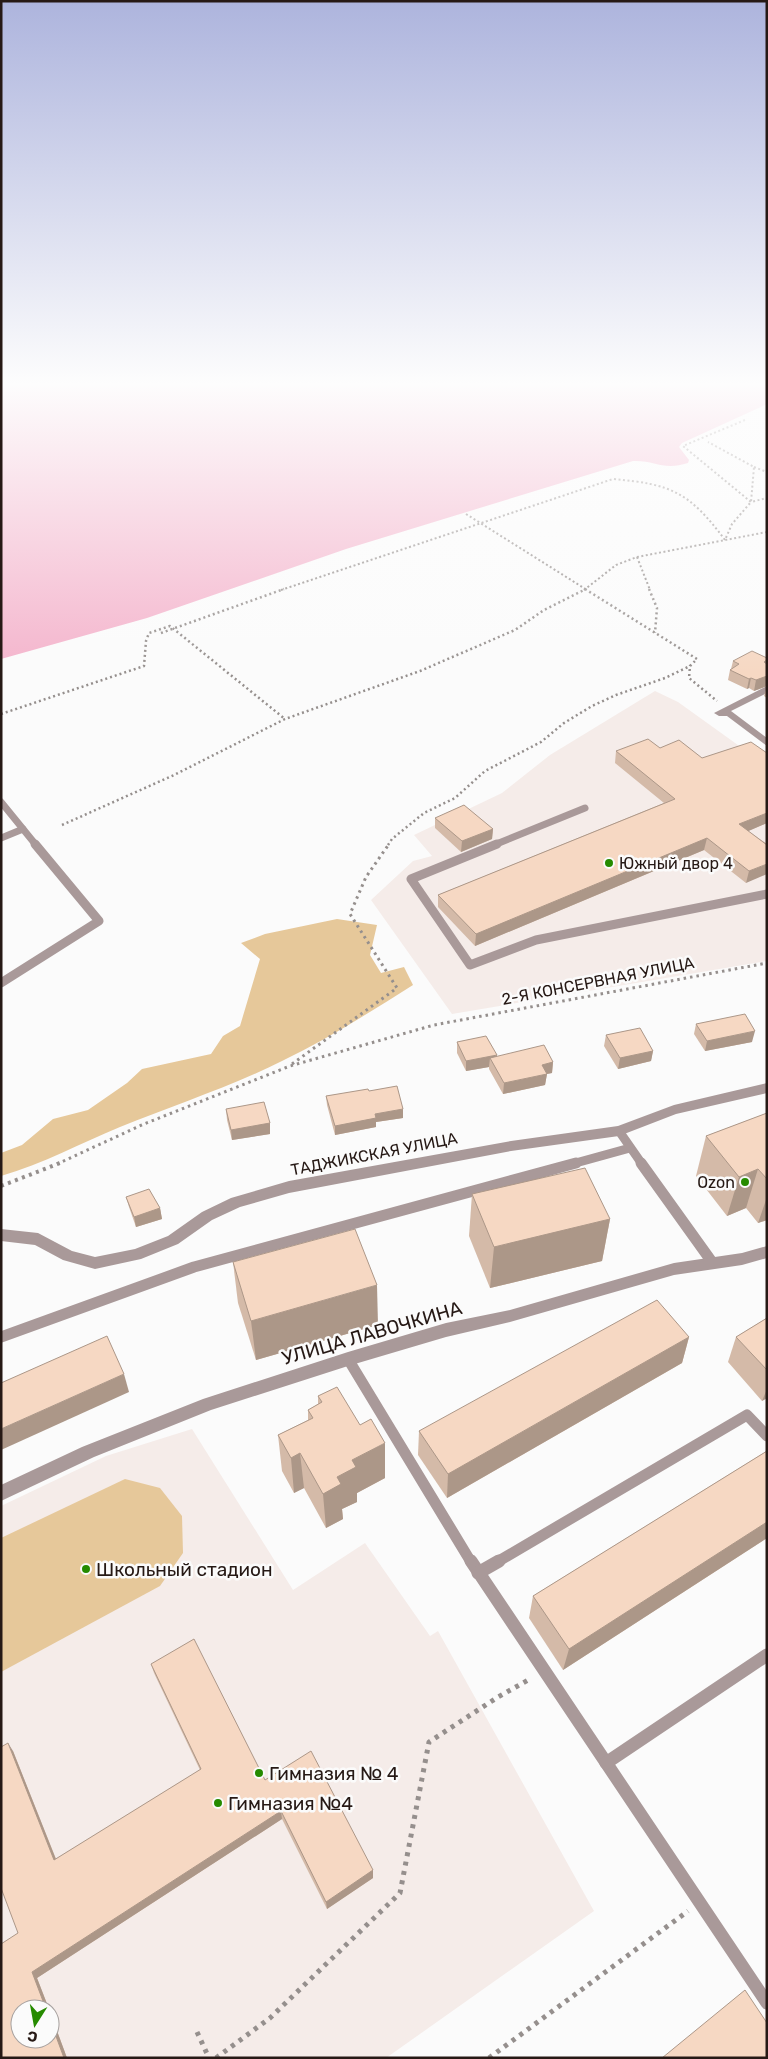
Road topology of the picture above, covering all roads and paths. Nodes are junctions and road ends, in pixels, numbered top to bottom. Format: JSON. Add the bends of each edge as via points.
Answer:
{"nodes":[{"id":1,"x":611,"y":481,"type":"edge"},
{"id":2,"x":644,"y":481,"type":"edge"},
{"id":3,"x":725,"y":481,"type":"edge"},
{"id":4,"x":753,"y":481,"type":"edge"},
{"id":5,"x":767,"y":498,"type":"edge"},
{"id":6,"x":751,"y":502,"type":"junction"},
{"id":7,"x":466,"y":514,"type":"dead end"},
{"id":8,"x":480,"y":523,"type":"junction"},
{"id":9,"x":767,"y":532,"type":"edge"},
{"id":10,"x":725,"y":540,"type":"junction"},
{"id":11,"x":637,"y":557,"type":"junction"},
{"id":12,"x":161,"y":632,"type":"dead end"},
{"id":13,"x":655,"y":633,"type":"junction"},
{"id":14,"x":767,"y":690,"type":"edge"},
{"id":15,"x":727,"y":709,"type":"junction"},
{"id":16,"x":1,"y":714,"type":"edge"},
{"id":17,"x":285,"y":719,"type":"junction"},
{"id":18,"x":767,"y":743,"type":"edge"},
{"id":19,"x":1,"y":802,"type":"edge"},
{"id":20,"x":585,"y":808,"type":"dead end"},
{"id":21,"x":62,"y":825,"type":"dead end"},
{"id":22,"x":23,"y":829,"type":"junction"},
{"id":23,"x":1,"y":838,"type":"edge"},
{"id":24,"x":767,"y":894,"type":"edge"},
{"id":25,"x":767,"y":963,"type":"edge"},
{"id":26,"x":1,"y":983,"type":"edge"},
{"id":27,"x":767,"y":1088,"type":"edge"},
{"id":28,"x":619,"y":1131,"type":"junction"},
{"id":29,"x":630,"y":1148,"type":"junction"},
{"id":30,"x":1,"y":1186,"type":"edge"},
{"id":31,"x":1,"y":1235,"type":"edge"},
{"id":32,"x":767,"y":1252,"type":"edge"},
{"id":33,"x":712,"y":1262,"type":"junction"},
{"id":34,"x":1,"y":1337,"type":"edge"},
{"id":35,"x":348,"y":1359,"type":"junction"},
{"id":36,"x":767,"y":1436,"type":"edge"},
{"id":37,"x":1,"y":1493,"type":"edge"},
{"id":38,"x":478,"y":1574,"type":"junction"},
{"id":39,"x":767,"y":1655,"type":"edge"},
{"id":40,"x":544,"y":1671,"type":"junction"},
{"id":41,"x":606,"y":1763,"type":"junction"},
{"id":42,"x":699,"y":1903,"type":"junction"},
{"id":43,"x":767,"y":2003,"type":"edge"},
{"id":44,"x":197,"y":2032,"type":"dead end"},
{"id":45,"x":209,"y":2058,"type":"edge"},
{"id":46,"x":216,"y":2058,"type":"edge"},
{"id":47,"x":489,"y":2058,"type":"edge"}],
"edges":[{"from":1,"to":8,"type":"path"},
{"from":2,"to":10,"type":"path","via":[[671,490],[696,504]]},
{"from":3,"to":6,"type":"path"},
{"from":4,"to":6,"type":"path"},
{"from":5,"to":6,"type":"path"},
{"from":6,"to":10,"type":"path","via":[[732,524]]},
{"from":7,"to":8,"type":"path"},
{"from":8,"to":12,"type":"path"},
{"from":8,"to":13,"type":"path"},
{"from":9,"to":10,"type":"path"},
{"from":10,"to":11,"type":"path"},
{"from":11,"to":13,"type":"path","via":[[657,608]]},
{"from":11,"to":17,"type":"path","via":[[616,565],[586,589],[544,610],[514,630],[420,671]]},
{"from":13,"to":15,"type":"path","via":[[697,659],[690,666],[689,678]]},
{"from":14,"to":15,"type":"street"},
{"from":15,"to":18,"type":"street","via":[[719,713],[729,713]]},
{"from":16,"to":17,"type":"path","via":[[144,666],[148,633],[170,626]]},
{"from":17,"to":21,"type":"path","via":[[174,775]]},
{"from":19,"to":22,"type":"lane"},
{"from":20,"to":24,"type":"lane","via":[[411,879],[470,965],[536,940]]},
{"from":22,"to":23,"type":"lane"},
{"from":22,"to":26,"type":"lane","via":[[99,921]]},
{"from":25,"to":30,"type":"path","name":"2-Я КОНСЕРВНАЯ УЛИЦА","via":[[434,1025],[290,1066]]},
{"from":27,"to":28,"type":"street","name":"ТАДЖИКСКАЯ УЛИЦА","via":[[674,1110]]},
{"from":28,"to":29,"type":"lane"},
{"from":28,"to":31,"type":"street","name":"ТАДЖИКСКАЯ УЛИЦА","via":[[511,1146],[289,1187],[236,1202],[207,1216],[173,1240],[136,1255],[95,1263],[68,1256],[38,1239]]},
{"from":29,"to":33,"type":"lane"},
{"from":29,"to":34,"type":"lane","via":[[194,1267]]},
{"from":32,"to":33,"type":"street","name":"УЛИЦА ЛАВОЧКИНА"},
{"from":33,"to":35,"type":"street","name":"УЛИЦА ЛАВОЧКИНА","via":[[674,1269]]},
{"from":35,"to":37,"type":"street","name":"УЛИЦА ЛАВОЧКИНА","via":[[209,1404],[88,1452]]},
{"from":35,"to":38,"type":"lane"},
{"from":36,"to":38,"type":"lane","via":[[747,1415]]},
{"from":38,"to":40,"type":"lane"},
{"from":39,"to":41,"type":"lane"},
{"from":40,"to":41,"type":"lane"},
{"from":40,"to":46,"type":"path","via":[[498,1696],[429,1742],[400,1893],[270,2018]]},
{"from":41,"to":42,"type":"lane"},
{"from":42,"to":43,"type":"lane"},
{"from":42,"to":47,"type":"path"},
{"from":44,"to":45,"type":"path"}]}
